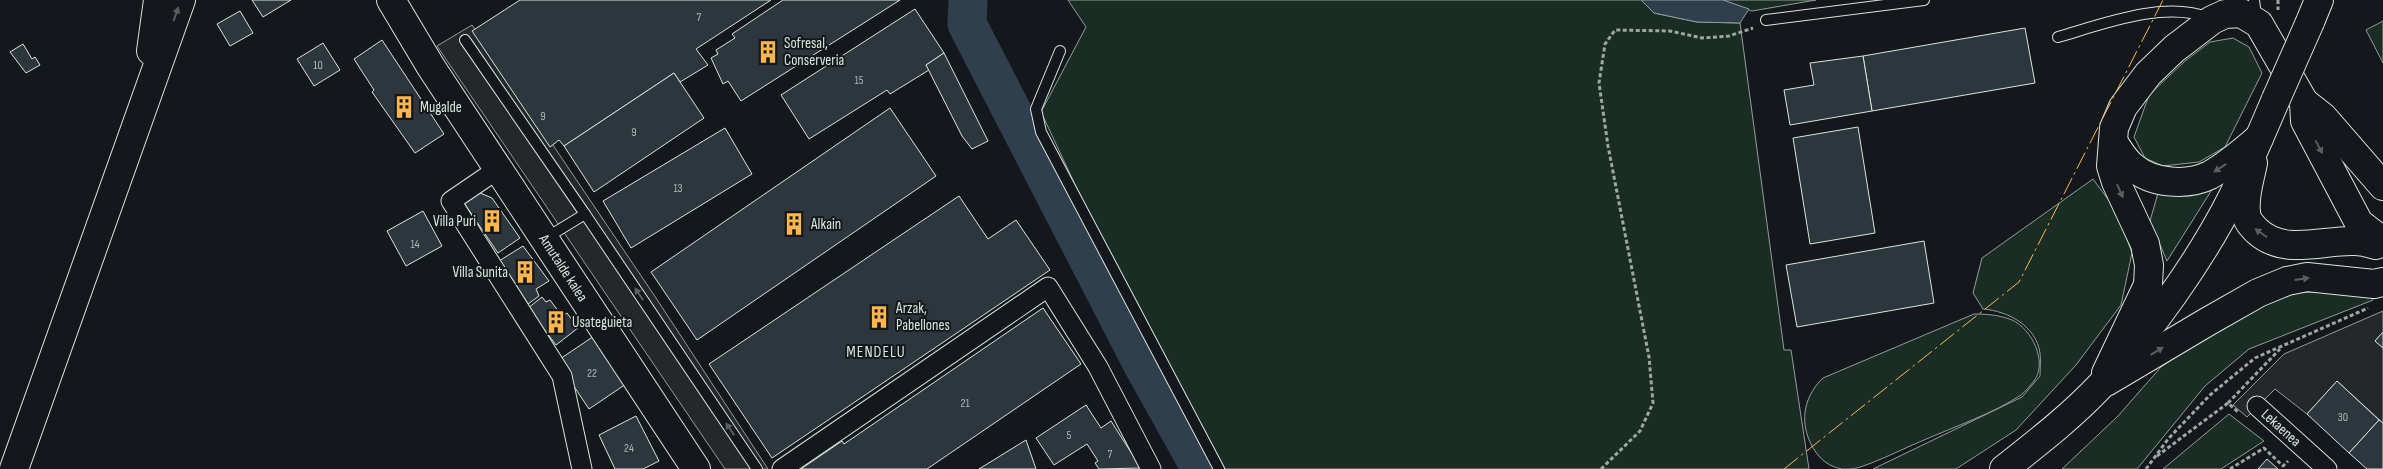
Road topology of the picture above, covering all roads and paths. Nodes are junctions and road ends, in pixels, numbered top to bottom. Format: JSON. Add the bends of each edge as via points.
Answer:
{"nodes":[{"id":1,"x":158,"y":0,"type":"edge"},
{"id":2,"x":181,"y":0,"type":"edge"},
{"id":3,"x":372,"y":0,"type":"edge"},
{"id":4,"x":392,"y":0,"type":"edge"},
{"id":5,"x":1924,"y":0,"type":"edge"},
{"id":6,"x":2315,"y":11,"type":"edge"},
{"id":7,"x":2256,"y":12,"type":"edge"},
{"id":8,"x":1766,"y":20,"type":"joint"},
{"id":9,"x":2212,"y":20,"type":"junction"},
{"id":10,"x":2058,"y":37,"type":"dead end"},
{"id":11,"x":465,"y":40,"type":"dead end"},
{"id":12,"x":1060,"y":51,"type":"dead end"},
{"id":13,"x":431,"y":67,"type":"junction"},
{"id":14,"x":2304,"y":102,"type":"junction"},
{"id":15,"x":142,"y":109,"type":"junction"},
{"id":16,"x":2259,"y":138,"type":"junction"},
{"id":17,"x":2114,"y":144,"type":"junction"},
{"id":18,"x":498,"y":169,"type":"junction"},
{"id":19,"x":2383,"y":186,"type":"edge"},
{"id":20,"x":585,"y":214,"type":"junction"},
{"id":21,"x":544,"y":239,"type":"junction"},
{"id":22,"x":2380,"y":239,"type":"edge"},
{"id":23,"x":2383,"y":276,"type":"edge"},
{"id":24,"x":2378,"y":294,"type":"edge"},
{"id":25,"x":2282,"y":346,"type":"junction"},
{"id":26,"x":2100,"y":386,"type":"junction"},
{"id":27,"x":2228,"y":403,"type":"junction"},
{"id":28,"x":2250,"y":411,"type":"joint"},
{"id":29,"x":2283,"y":453,"type":"dead end"},
{"id":30,"x":2155,"y":458,"type":"junction"},
{"id":31,"x":2296,"y":464,"type":"dead end"},
{"id":32,"x":2283,"y":466,"type":"dead end"},
{"id":33,"x":14,"y":469,"type":"edge"},
{"id":34,"x":582,"y":469,"type":"edge"},
{"id":35,"x":696,"y":469,"type":"edge"},
{"id":36,"x":758,"y":469,"type":"edge"},
{"id":37,"x":782,"y":469,"type":"edge"},
{"id":38,"x":1151,"y":469,"type":"edge"},
{"id":39,"x":1219,"y":469,"type":"edge"},
{"id":40,"x":1601,"y":469,"type":"edge"},
{"id":41,"x":2004,"y":469,"type":"edge"},
{"id":42,"x":2146,"y":469,"type":"edge"},
{"id":43,"x":2230,"y":469,"type":"edge"},
{"id":44,"x":2327,"y":469,"type":"edge"}],
"edges":[{"from":1,"to":15,"type":"main road"},
{"from":15,"to":2,"type":"main road","one_way":true},
{"from":3,"to":13,"type":"main road","name":"Amutalde kalea"},
{"from":4,"to":13,"type":"main road","name":"Amutalde kalea"},
{"from":5,"to":8,"type":"lane"},
{"from":6,"to":16,"type":"main road","bridge":true},
{"from":7,"to":9,"type":"main road","via":[[2225,14]]},
{"from":7,"to":14,"type":"main road"},
{"from":8,"to":40,"type":"path","via":[[1729,36],[1702,38],[1670,31],[1615,30],[1605,44],[1599,84],[1649,357],[1653,403],[1640,431]]},
{"from":9,"to":10,"type":"lane","via":[[2197,12],[2154,8]]},
{"from":9,"to":17,"type":"main road","via":[[2174,49],[2135,89],[2122,106],[2114,128]]},
{"from":11,"to":20,"type":"lane"},
{"from":12,"to":39,"type":"lane","via":[[1036,109],[1041,132]]},
{"from":13,"to":18,"type":"main road","name":"Amutalde kalea"},
{"from":14,"to":19,"type":"main road","via":[[2323,117]]},
{"from":14,"to":22,"type":"main road","one_way":true,"via":[[2305,122],[2358,223]]},
{"from":15,"to":33,"type":"main road"},
{"from":16,"to":17,"type":"main road","one_way":true,"via":[[2208,176],[2188,181],[2146,176],[2134,168]]},
{"from":22,"to":16,"type":"main road","one_way":true,"via":[[2295,246],[2262,235],[2250,224],[2246,214],[2246,193]]},
{"from":16,"to":26,"type":"main road","via":[[2232,198],[2190,268],[2152,323]]},
{"from":17,"to":26,"type":"main road","one_way":true,"via":[[2111,166],[2145,244],[2148,285]]},
{"from":18,"to":21,"type":"main road","name":"Amutalde kalea"},
{"from":18,"to":34,"type":"street","via":[[451,201],[562,376]]},
{"from":20,"to":21,"type":"lane"},
{"from":36,"to":20,"type":"lane","one_way":true},
{"from":21,"to":35,"type":"main road","name":"Amutalde kalea"},
{"from":22,"to":23,"type":"main road","via":[[2376,265]]},
{"from":24,"to":25,"type":"path"},
{"from":26,"to":24,"type":"main road","one_way":true,"via":[[2224,312],[2287,281],[2307,278],[2374,284]]},
{"from":25,"to":27,"type":"path"},
{"from":25,"to":30,"type":"path","via":[[2255,358],[2210,395],[2168,439]]},
{"from":26,"to":41,"type":"main road","via":[[2045,437]]},
{"from":27,"to":28,"type":"path"},
{"from":27,"to":30,"type":"path"},
{"from":28,"to":44,"type":"street","name":"Lekaenea"},
{"from":29,"to":31,"type":"path"},
{"from":30,"to":42,"type":"path"},
{"from":32,"to":43,"type":"path","via":[[2264,448]]},
{"from":37,"to":38,"type":"street","via":[[1048,287],[1098,367]]}]}
